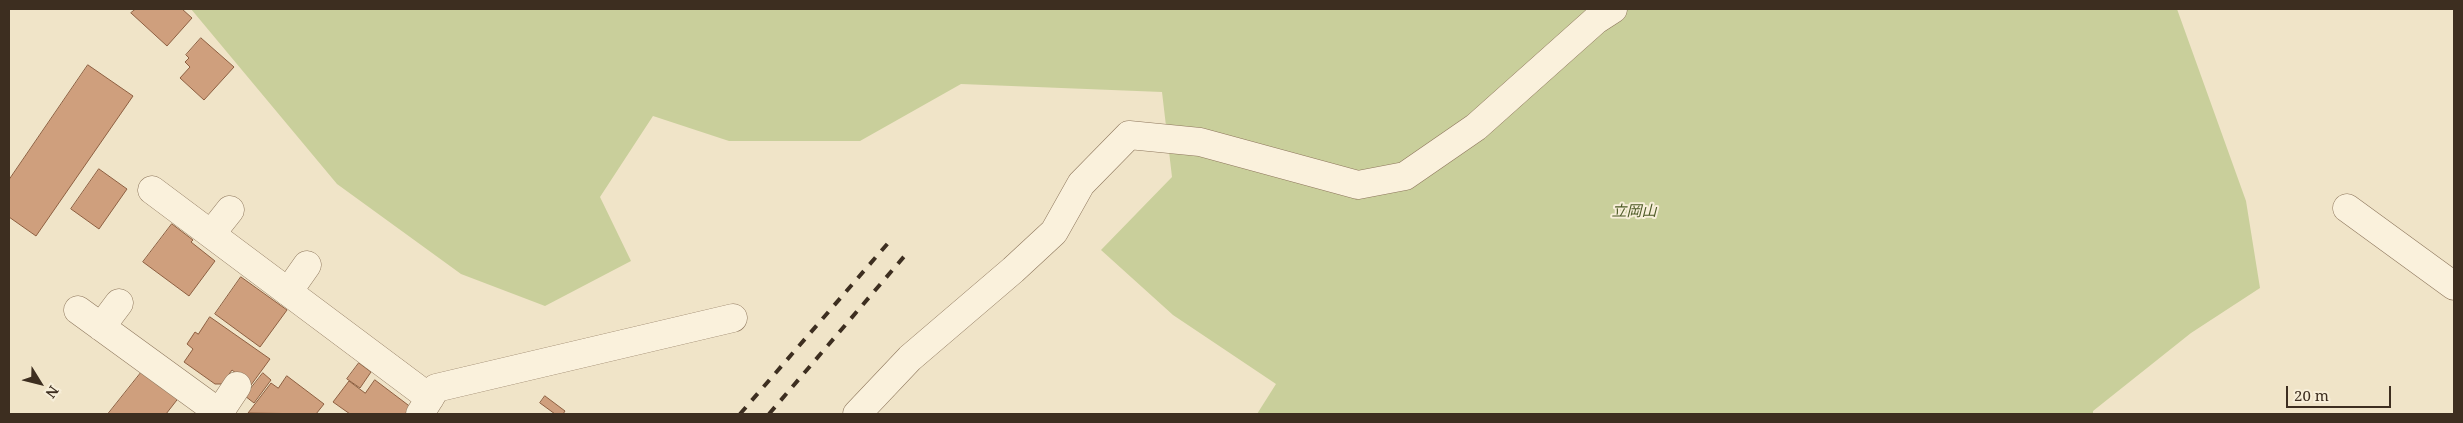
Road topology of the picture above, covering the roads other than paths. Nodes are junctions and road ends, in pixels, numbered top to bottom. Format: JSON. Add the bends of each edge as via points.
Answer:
{"nodes":[{"id":1,"x":1613,"y":9,"type":"edge"},
{"id":2,"x":152,"y":190,"type":"dead end"},
{"id":3,"x":2347,"y":208,"type":"dead end"},
{"id":4,"x":230,"y":210,"type":"dead end"},
{"id":5,"x":211,"y":234,"type":"junction"},
{"id":6,"x":307,"y":265,"type":"dead end"},
{"id":7,"x":2454,"y":286,"type":"edge"},
{"id":8,"x":288,"y":292,"type":"junction"},
{"id":9,"x":119,"y":303,"type":"dead end"},
{"id":10,"x":78,"y":310,"type":"dead end"},
{"id":11,"x":733,"y":318,"type":"dead end"},
{"id":12,"x":101,"y":327,"type":"junction"},
{"id":13,"x":237,"y":386,"type":"dead end"},
{"id":14,"x":425,"y":406,"type":"edge"},
{"id":15,"x":220,"y":413,"type":"edge"},
{"id":16,"x":857,"y":414,"type":"edge"}],
"edges":[{"from":1,"to":16,"type":"street","via":[[1596,20],[1476,127],[1405,176],[1358,185],[1200,142],[1128,135],[1082,184],[1054,232],[910,358]]},
{"from":2,"to":5,"type":"street"},
{"from":3,"to":7,"type":"street"},
{"from":4,"to":5,"type":"street"},
{"from":5,"to":8,"type":"street"},
{"from":6,"to":8,"type":"street"},
{"from":8,"to":14,"type":"street"},
{"from":9,"to":12,"type":"street"},
{"from":10,"to":12,"type":"street"},
{"from":11,"to":14,"type":"street","via":[[436,388]]},
{"from":12,"to":15,"type":"street"},
{"from":13,"to":15,"type":"street"}]}
